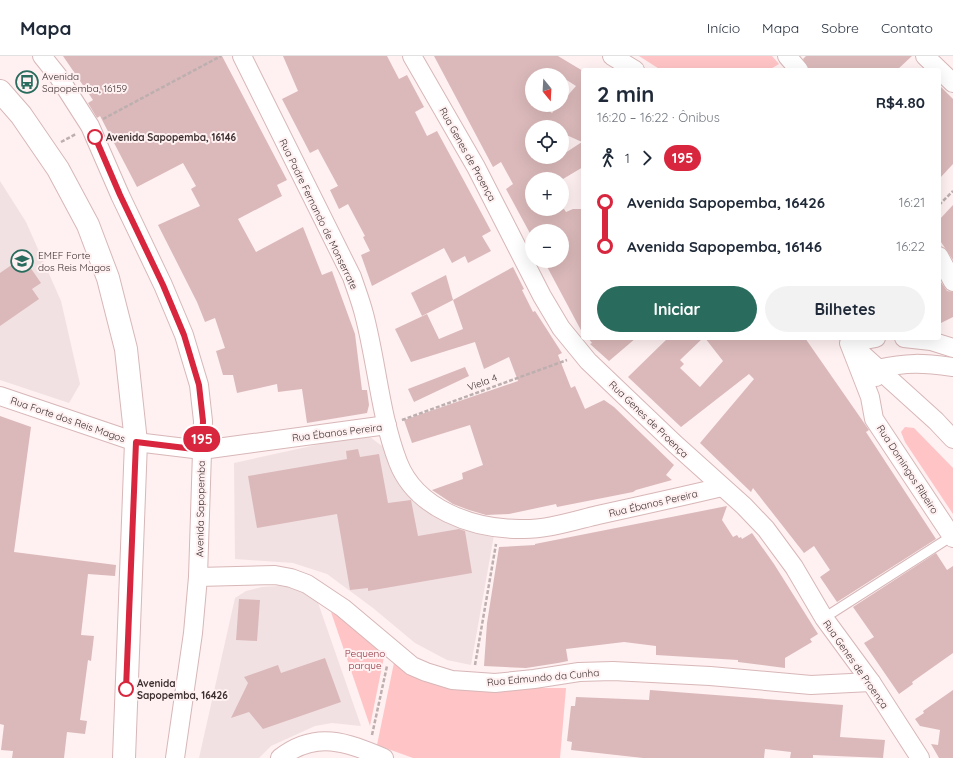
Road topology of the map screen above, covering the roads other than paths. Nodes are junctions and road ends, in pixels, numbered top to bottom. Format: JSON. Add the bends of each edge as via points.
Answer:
{"nodes":[{"id":1,"x":42,"y":56,"type":"edge"},
{"id":2,"x":242,"y":56,"type":"edge"},
{"id":3,"x":412,"y":56,"type":"edge"},
{"id":4,"x":612,"y":56,"type":"edge"},
{"id":5,"x":787,"y":56,"type":"edge"},
{"id":6,"x":925,"y":56,"type":"edge"},
{"id":7,"x":632,"y":68,"type":"edge"},
{"id":8,"x":797,"y":68,"type":"edge"},
{"id":9,"x":937,"y":68,"type":"edge"},
{"id":10,"x":941,"y":71,"type":"edge"},
{"id":11,"x":953,"y":83,"type":"edge"},
{"id":12,"x":0,"y":91,"type":"edge"},
{"id":13,"x":941,"y":260,"type":"edge"},
{"id":14,"x":953,"y":282,"type":"edge"},
{"id":15,"x":847,"y":340,"type":"edge"},
{"id":16,"x":931,"y":340,"type":"edge"},
{"id":17,"x":953,"y":348,"type":"edge"},
{"id":18,"x":953,"y":367,"type":"edge"},
{"id":19,"x":878,"y":369,"type":"junction"},
{"id":20,"x":0,"y":396,"type":"edge"},
{"id":21,"x":870,"y":397,"type":"junction"},
{"id":22,"x":387,"y":425,"type":"junction"},
{"id":23,"x":953,"y":439,"type":"edge"},
{"id":24,"x":136,"y":442,"type":"junction"},
{"id":25,"x":202,"y":450,"type":"junction"},
{"id":26,"x":722,"y":487,"type":"junction"},
{"id":27,"x":952,"y":537,"type":"edge"},
{"id":28,"x":198,"y":577,"type":"junction"},
{"id":29,"x":824,"y":618,"type":"junction"},
{"id":30,"x":871,"y":682,"type":"junction"},
{"id":31,"x":376,"y":755,"type":"edge"},
{"id":32,"x":124,"y":758,"type":"edge"},
{"id":33,"x":175,"y":758,"type":"edge"},
{"id":34,"x":280,"y":758,"type":"edge"},
{"id":35,"x":920,"y":758,"type":"edge"}],
"edges":[{"from":1,"to":25,"type":"street","name":"Avenida Sapopemba","via":[[90,126],[184,335],[199,385],[203,421]]},
{"from":2,"to":22,"type":"street","name":"Rua Padre Fernando de Monserrate","via":[[352,277],[364,314]]},
{"from":3,"to":26,"type":"street","name":"Rua Genes de Proença","via":[[476,167],[561,328],[577,349]]},
{"from":4,"to":7,"type":"street"},
{"from":5,"to":8,"type":"street"},
{"from":6,"to":9,"type":"street"},
{"from":10,"to":11,"type":"street"},
{"from":12,"to":24,"type":"main road","via":[[21,115],[46,151],[76,202],[104,265],[126,349]]},
{"from":13,"to":14,"type":"street"},
{"from":15,"to":19,"type":"street"},
{"from":15,"to":21,"type":"street","name":"Rua Domingos Ribeiro"},
{"from":16,"to":17,"type":"street"},
{"from":18,"to":19,"type":"street","via":[[904,363]]},
{"from":19,"to":21,"type":"street","name":"Rua Domingos Ribeiro"},
{"from":19,"to":23,"type":"street"},
{"from":20,"to":24,"type":"street","name":"Rua Forte dos Reis Magos"},
{"from":21,"to":27,"type":"street","name":"Rua Domingos Ribeiro","via":[[874,419]]},
{"from":22,"to":25,"type":"street","name":"Rua Ébanos Pereira"},
{"from":22,"to":26,"type":"street","name":"Rua Ébanos Pereira","via":[[398,462],[409,484],[430,503],[462,519],[499,528],[522,529],[561,524]]},
{"from":24,"to":25,"type":"street","name":"Rua Ébanos Pereira"},
{"from":24,"to":32,"type":"main road"},
{"from":25,"to":28,"type":"street","name":"Avenida Sapopemba"},
{"from":26,"to":29,"type":"street","name":"Rua Genes de Proença","via":[[766,528],[794,567]]},
{"from":27,"to":29,"type":"lane"},
{"from":28,"to":30,"type":"street","name":"Rua Edmundo da Cunha","via":[[275,575],[302,582],[343,608],[412,666],[452,680],[495,683],[579,672],[613,671],[811,685]]},
{"from":28,"to":33,"type":"street","name":"Avenida Sapopemba","via":[[193,633]]},
{"from":29,"to":30,"type":"street","name":"Rua Genes de Proença"},
{"from":30,"to":35,"type":"street","name":"Rua Genes de Proença"},
{"from":31,"to":34,"type":"street","via":[[333,741],[311,741],[293,748]]}]}
